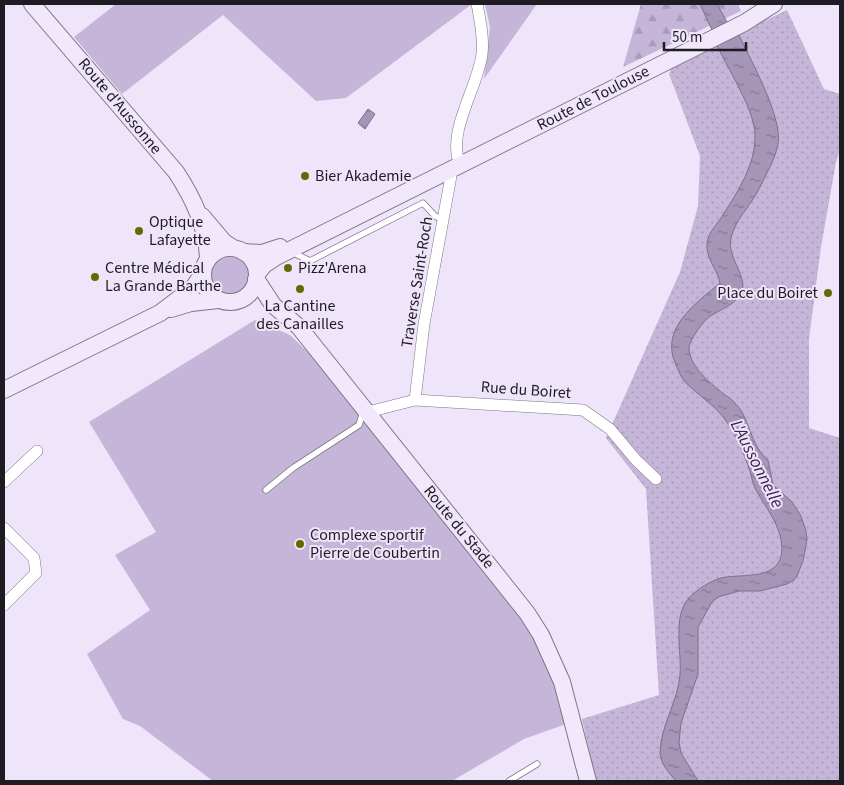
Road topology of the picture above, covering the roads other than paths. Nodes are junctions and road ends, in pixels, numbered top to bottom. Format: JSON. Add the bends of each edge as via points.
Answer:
{"nodes":[{"id":1,"x":32,"y":4,"type":"edge"},
{"id":2,"x":477,"y":4,"type":"edge"},
{"id":3,"x":774,"y":4,"type":"edge"},
{"id":4,"x":788,"y":4,"type":"edge"},
{"id":5,"x":748,"y":21,"type":"junction"},
{"id":6,"x":455,"y":167,"type":"junction"},
{"id":7,"x":434,"y":178,"type":"junction"},
{"id":8,"x":200,"y":214,"type":"junction"},
{"id":9,"x":443,"y":220,"type":"junction"},
{"id":10,"x":238,"y":250,"type":"junction"},
{"id":11,"x":290,"y":251,"type":"junction"},
{"id":12,"x":205,"y":266,"type":"junction"},
{"id":13,"x":256,"y":276,"type":"junction"},
{"id":14,"x":218,"y":300,"type":"junction"},
{"id":15,"x":240,"y":300,"type":"junction"},
{"id":16,"x":273,"y":305,"type":"junction"},
{"id":17,"x":160,"y":313,"type":"junction"},
{"id":18,"x":4,"y":390,"type":"edge"},
{"id":19,"x":415,"y":400,"type":"junction"},
{"id":20,"x":368,"y":412,"type":"junction"},
{"id":21,"x":37,"y":451,"type":"dead end"},
{"id":22,"x":656,"y":479,"type":"dead end"},
{"id":23,"x":4,"y":482,"type":"edge"},
{"id":24,"x":266,"y":490,"type":"dead end"},
{"id":25,"x":4,"y":528,"type":"edge"},
{"id":26,"x":4,"y":605,"type":"edge"},
{"id":27,"x":537,"y":764,"type":"dead end"},
{"id":28,"x":509,"y":781,"type":"edge"},
{"id":29,"x":588,"y":781,"type":"edge"}],
"edges":[{"from":1,"to":8,"type":"main road","name":"Route d'Aussonne","via":[[176,172]]},
{"from":2,"to":6,"type":"street","name":"Traverse Saint-Roch","via":[[482,53],[457,140]]},
{"from":3,"to":5,"type":"main road","name":"Route de Toulouse"},
{"from":4,"to":5,"type":"main road","name":"Route de Toulouse"},
{"from":5,"to":6,"type":"main road","name":"Route de Toulouse"},
{"from":6,"to":7,"type":"main road","name":"Route de Toulouse"},
{"from":6,"to":9,"type":"street","name":"Traverse Saint-Roch"},
{"from":7,"to":10,"type":"main road","name":"Route de Toulouse","via":[[272,251]]},
{"from":7,"to":11,"type":"main road","name":"Route de Toulouse"},
{"from":8,"to":10,"type":"main road","name":"Route d'Aussonne","via":[[224,242]]},
{"from":8,"to":12,"type":"main road","name":"Route d'Aussonne"},
{"from":9,"to":11,"type":"lane","via":[[423,203],[310,261]]},
{"from":9,"to":19,"type":"street","name":"Traverse Saint-Roch","via":[[424,324]]},
{"from":10,"to":12,"type":"main road","via":[[222,250]]},
{"from":10,"to":13,"type":"main road","via":[[253,261]]},
{"from":11,"to":13,"type":"main road","name":"Route de Toulouse","via":[[264,265]]},
{"from":12,"to":14,"type":"main road","via":[[205,286]]},
{"from":12,"to":17,"type":"main road","via":[[193,288]]},
{"from":13,"to":15,"type":"main road","via":[[251,292]]},
{"from":13,"to":16,"type":"main road","name":"Route du Stade"},
{"from":14,"to":15,"type":"main road"},
{"from":14,"to":17,"type":"main road"},
{"from":15,"to":16,"type":"main road"},
{"from":16,"to":20,"type":"main road","name":"Route du Stade","via":[[299,327]]},
{"from":17,"to":18,"type":"main road"},
{"from":19,"to":20,"type":"street","name":"Rue du Boiret"},
{"from":19,"to":22,"type":"street","name":"Rue du Boiret","via":[[584,410],[610,429]]},
{"from":20,"to":24,"type":"lane","via":[[362,415],[359,425],[293,468]]},
{"from":20,"to":29,"type":"main road","name":"Route du Stade","via":[[541,635],[562,682]]},
{"from":21,"to":23,"type":"street"},
{"from":25,"to":26,"type":"street","via":[[34,558],[36,574]]},
{"from":27,"to":28,"type":"lane"}]}
